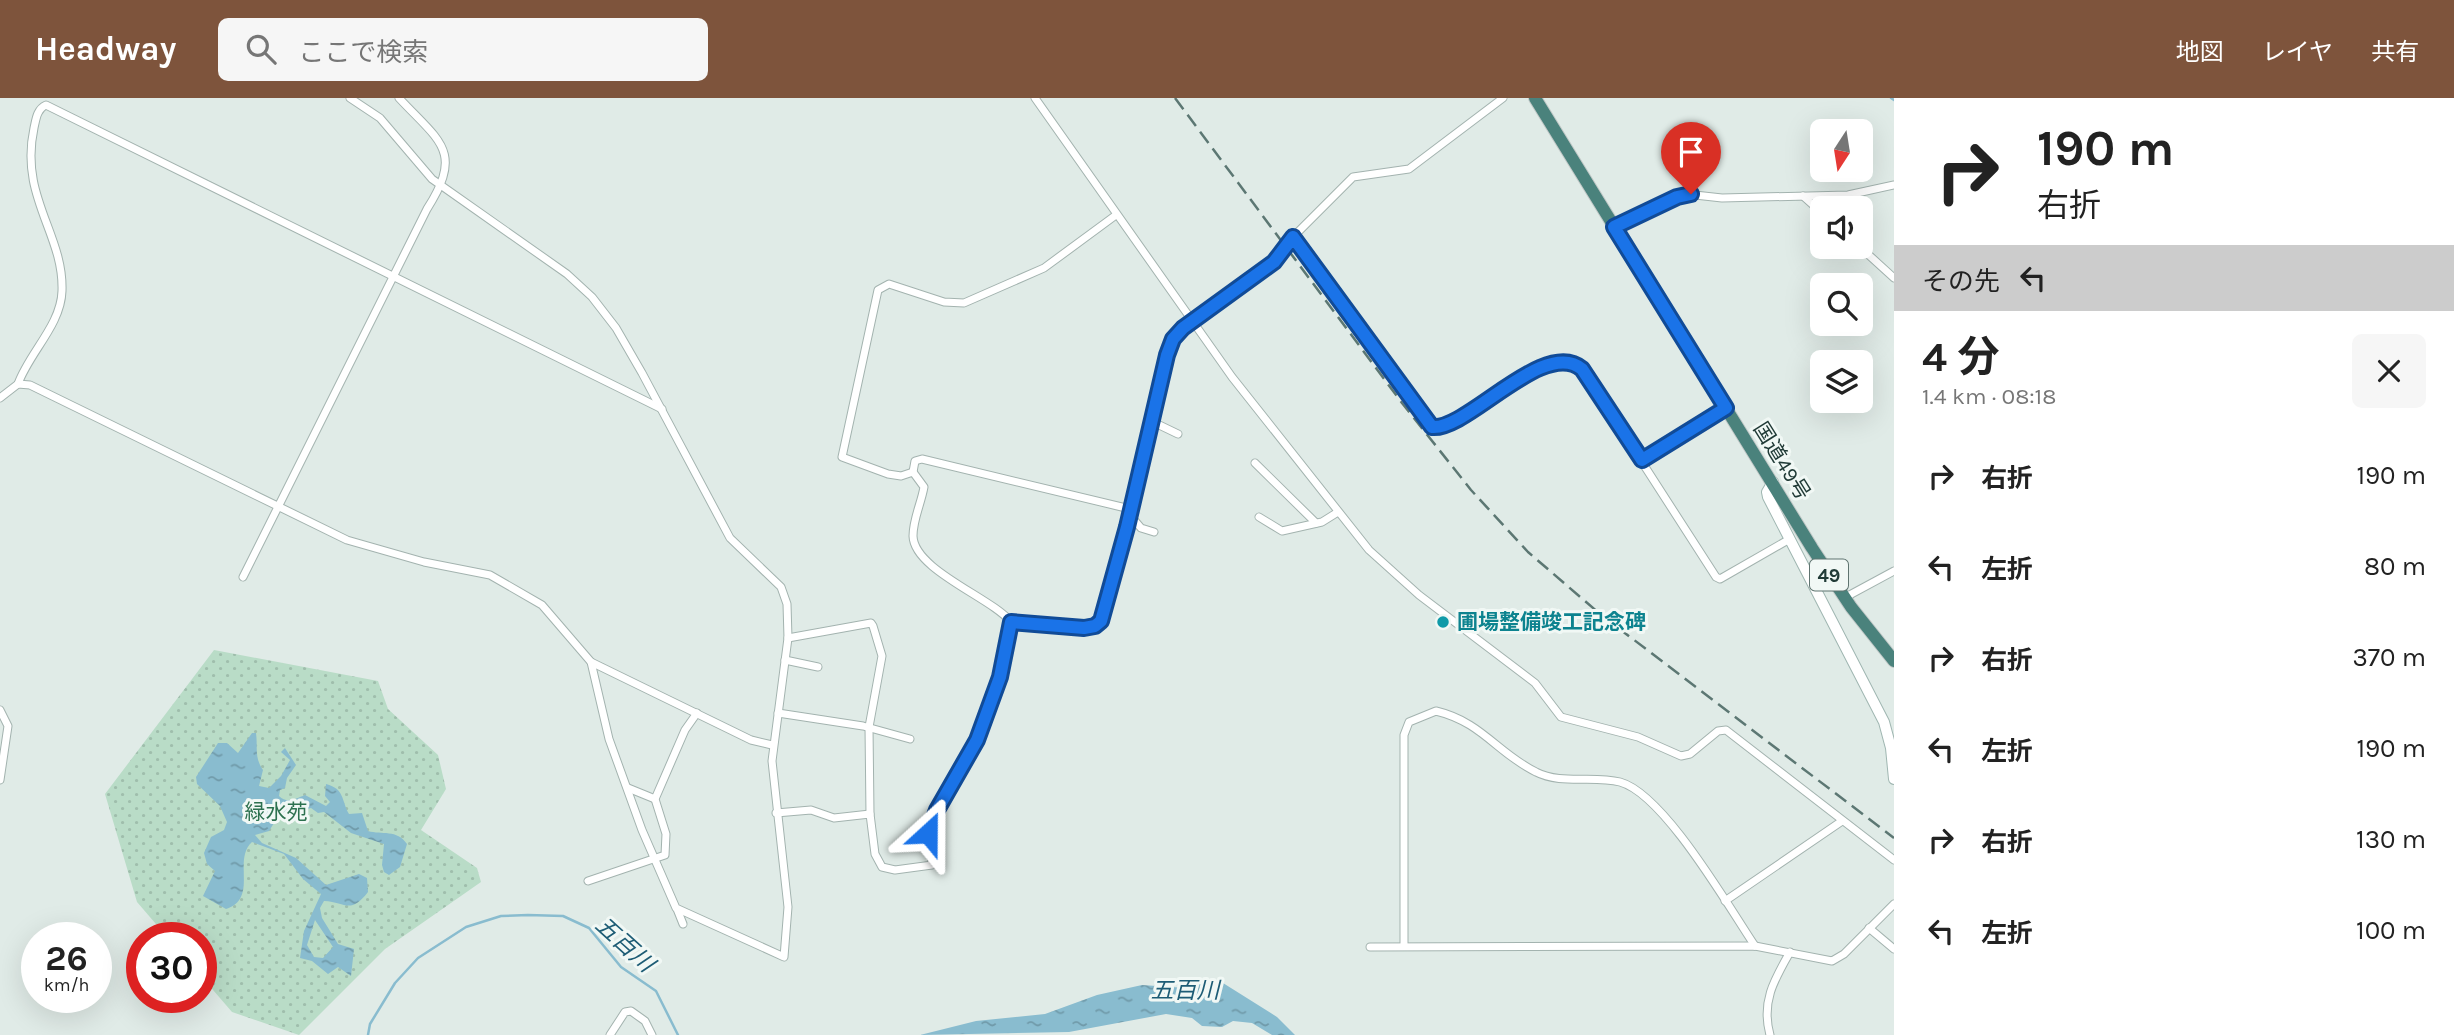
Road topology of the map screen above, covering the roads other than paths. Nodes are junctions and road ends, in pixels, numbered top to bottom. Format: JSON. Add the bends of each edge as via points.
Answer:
{"nodes":[{"id":1,"x":350,"y":98,"type":"edge"},
{"id":2,"x":399,"y":98,"type":"edge"},
{"id":3,"x":1035,"y":98,"type":"edge"},
{"id":4,"x":1503,"y":98,"type":"edge"},
{"id":5,"x":1535,"y":98,"type":"edge"},
{"id":6,"x":1894,"y":185,"type":"edge"},
{"id":7,"x":441,"y":187,"type":"junction"},
{"id":8,"x":1802,"y":196,"type":"junction"},
{"id":9,"x":1810,"y":203,"type":"edge"},
{"id":10,"x":1116,"y":215,"type":"junction"},
{"id":11,"x":1614,"y":227,"type":"junction"},
{"id":12,"x":1293,"y":237,"type":"junction"},
{"id":13,"x":1873,"y":259,"type":"edge"},
{"id":14,"x":394,"y":277,"type":"junction"},
{"id":15,"x":1894,"y":278,"type":"edge"},
{"id":16,"x":1193,"y":321,"type":"junction"},
{"id":17,"x":18,"y":384,"type":"junction"},
{"id":18,"x":0,"y":398,"type":"edge"},
{"id":19,"x":1726,"y":408,"type":"junction"},
{"id":20,"x":663,"y":409,"type":"junction"},
{"id":21,"x":1152,"y":421,"type":"junction"},
{"id":22,"x":1178,"y":434,"type":"dead end"},
{"id":23,"x":1642,"y":460,"type":"junction"},
{"id":24,"x":1255,"y":463,"type":"dead end"},
{"id":25,"x":913,"y":472,"type":"junction"},
{"id":26,"x":1773,"y":482,"type":"junction"},
{"id":27,"x":279,"y":507,"type":"junction"},
{"id":28,"x":1130,"y":512,"type":"junction"},
{"id":29,"x":1338,"y":512,"type":"junction"},
{"id":30,"x":1259,"y":517,"type":"dead end"},
{"id":31,"x":1316,"y":523,"type":"junction"},
{"id":32,"x":1154,"y":532,"type":"dead end"},
{"id":33,"x":1788,"y":540,"type":"junction"},
{"id":34,"x":1894,"y":571,"type":"edge"},
{"id":35,"x":243,"y":577,"type":"dead end"},
{"id":36,"x":1844,"y":598,"type":"junction"},
{"id":37,"x":1011,"y":622,"type":"junction"},
{"id":38,"x":788,"y":638,"type":"junction"},
{"id":39,"x":785,"y":660,"type":"junction"},
{"id":40,"x":1894,"y":661,"type":"edge"},
{"id":41,"x":591,"y":662,"type":"junction"},
{"id":42,"x":818,"y":667,"type":"dead end"},
{"id":43,"x":0,"y":710,"type":"edge"},
{"id":44,"x":697,"y":713,"type":"junction"},
{"id":45,"x":778,"y":713,"type":"junction"},
{"id":46,"x":869,"y":727,"type":"junction"},
{"id":47,"x":910,"y":739,"type":"dead end"},
{"id":48,"x":772,"y":746,"type":"junction"},
{"id":49,"x":1894,"y":779,"type":"edge"},
{"id":50,"x":0,"y":780,"type":"edge"},
{"id":51,"x":628,"y":788,"type":"junction"},
{"id":52,"x":655,"y":799,"type":"junction"},
{"id":53,"x":776,"y":813,"type":"junction"},
{"id":54,"x":870,"y":814,"type":"junction"},
{"id":55,"x":1842,"y":821,"type":"junction"},
{"id":56,"x":657,"y":860,"type":"junction"},
{"id":57,"x":1894,"y":860,"type":"edge"},
{"id":58,"x":588,"y":881,"type":"dead end"},
{"id":59,"x":1725,"y":901,"type":"junction"},
{"id":60,"x":1894,"y":904,"type":"edge"},
{"id":61,"x":676,"y":908,"type":"junction"},
{"id":62,"x":683,"y":924,"type":"dead end"},
{"id":63,"x":1870,"y":928,"type":"junction"},
{"id":64,"x":1404,"y":946,"type":"junction"},
{"id":65,"x":1755,"y":946,"type":"junction"},
{"id":66,"x":1370,"y":947,"type":"dead end"},
{"id":67,"x":1894,"y":948,"type":"edge"},
{"id":68,"x":1790,"y":952,"type":"junction"},
{"id":69,"x":610,"y":1035,"type":"edge"},
{"id":70,"x":652,"y":1035,"type":"edge"},
{"id":71,"x":1770,"y":1035,"type":"edge"}],
"edges":[{"from":1,"to":7,"type":"street","via":[[380,118]]},
{"from":2,"to":7,"type":"street","via":[[443,149],[446,177]]},
{"from":3,"to":10,"type":"street"},
{"from":4,"to":12,"type":"street","via":[[1409,169],[1353,177]]},
{"from":5,"to":11,"type":"highway","name":"国道49号","number":"49"},
{"from":6,"to":8,"type":"street","via":[[1848,195]]},
{"from":7,"to":14,"type":"street"},
{"from":7,"to":20,"type":"street","via":[[554,264],[592,298]]},
{"from":8,"to":9,"type":"street"},
{"from":8,"to":11,"type":"street","via":[[1686,194]]},
{"from":10,"to":16,"type":"street"},
{"from":10,"to":25,"type":"street","via":[[1044,268],[964,303],[944,302],[889,284],[880,287],[841,454],[888,474]]},
{"from":11,"to":19,"type":"highway","name":"国道49号","number":"49"},
{"from":12,"to":16,"type":"street","via":[[1274,262]]},
{"from":12,"to":23,"type":"street","via":[[1432,427],[1451,422],[1542,368],[1574,364],[1582,369]]},
{"from":13,"to":15,"type":"street"},
{"from":14,"to":17,"type":"street","via":[[46,105],[35,125],[31,166],[35,196],[61,276],[61,297]]},
{"from":14,"to":20,"type":"street"},
{"from":14,"to":27,"type":"street"},
{"from":16,"to":21,"type":"street","via":[[1169,349]]},
{"from":16,"to":29,"type":"street","via":[[1231,377]]},
{"from":17,"to":18,"type":"street"},
{"from":17,"to":27,"type":"street","via":[[49,393]]},
{"from":19,"to":23,"type":"street"},
{"from":19,"to":26,"type":"highway","name":"国道49号","number":"49"},
{"from":20,"to":38,"type":"street","via":[[730,538],[781,587],[787,604]]},
{"from":21,"to":22,"type":"street"},
{"from":21,"to":28,"type":"street"},
{"from":23,"to":33,"type":"street","via":[[1716,578]]},
{"from":24,"to":31,"type":"street"},
{"from":25,"to":28,"type":"street","via":[[915,461],[922,459]]},
{"from":25,"to":37,"type":"street","via":[[923,488],[914,527],[917,548],[947,579]]},
{"from":26,"to":33,"type":"main road","via":[[1768,498]]},
{"from":26,"to":36,"type":"highway","name":"国道49号","number":"49"},
{"from":27,"to":35,"type":"street"},
{"from":27,"to":41,"type":"street","via":[[357,544],[496,578],[542,605]]},
{"from":28,"to":32,"type":"street","via":[[1141,528]]},
{"from":28,"to":37,"type":"street","via":[[1099,624],[1084,628]]},
{"from":29,"to":31,"type":"street"},
{"from":29,"to":55,"type":"street","via":[[1395,575],[1535,684],[1561,716],[1638,737],[1681,756],[1726,730]]},
{"from":30,"to":31,"type":"street","via":[[1282,531]]},
{"from":33,"to":49,"type":"main road","via":[[1884,722]]},
{"from":34,"to":36,"type":"street"},
{"from":36,"to":40,"type":"highway","name":"国道49号","number":"49"},
{"from":37,"to":54,"type":"street","via":[[1000,677],[977,740],[931,821],[932,865],[895,870],[882,867],[875,854]]},
{"from":38,"to":39,"type":"street"},
{"from":38,"to":46,"type":"street","via":[[872,624],[882,656]]},
{"from":39,"to":42,"type":"street"},
{"from":39,"to":45,"type":"street"},
{"from":41,"to":44,"type":"street"},
{"from":41,"to":51,"type":"street","via":[[609,739]]},
{"from":43,"to":50,"type":"street","via":[[8,726]]},
{"from":44,"to":48,"type":"street"},
{"from":44,"to":52,"type":"street"},
{"from":45,"to":46,"type":"street"},
{"from":45,"to":48,"type":"street"},
{"from":46,"to":47,"type":"street"},
{"from":46,"to":54,"type":"street"},
{"from":48,"to":53,"type":"street"},
{"from":51,"to":52,"type":"street"},
{"from":51,"to":56,"type":"street"},
{"from":52,"to":56,"type":"street","via":[[668,843],[665,855]]},
{"from":53,"to":54,"type":"street","via":[[811,810],[834,818]]},
{"from":53,"to":61,"type":"street","via":[[788,907],[784,957]]},
{"from":55,"to":57,"type":"street"},
{"from":55,"to":59,"type":"street"},
{"from":56,"to":58,"type":"street"},
{"from":56,"to":61,"type":"street"},
{"from":59,"to":64,"type":"street","via":[[1675,828],[1637,790],[1612,781],[1547,778],[1515,760],[1471,723],[1433,711],[1409,722],[1404,735]]},
{"from":59,"to":65,"type":"street"},
{"from":60,"to":63,"type":"street"},
{"from":61,"to":62,"type":"street"},
{"from":63,"to":67,"type":"street"},
{"from":63,"to":68,"type":"street","via":[[1832,961]]},
{"from":64,"to":65,"type":"street"},
{"from":64,"to":66,"type":"street"},
{"from":65,"to":68,"type":"street"},
{"from":68,"to":71,"type":"street","via":[[1771,986],[1766,1012]]},
{"from":69,"to":70,"type":"street","via":[[625,1012],[631,1011],[645,1021]]}]}
